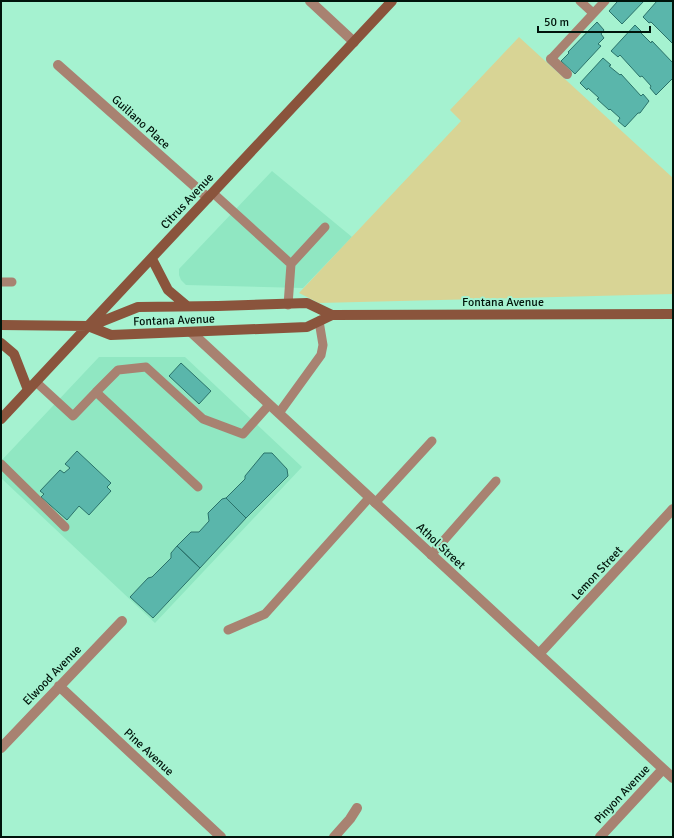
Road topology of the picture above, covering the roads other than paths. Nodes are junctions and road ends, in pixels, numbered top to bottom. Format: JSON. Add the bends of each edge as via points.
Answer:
{"nodes":[{"id":1,"x":310,"y":1,"type":"edge"},
{"id":2,"x":392,"y":1,"type":"edge"},
{"id":3,"x":580,"y":1,"type":"edge"},
{"id":4,"x":605,"y":1,"type":"edge"},
{"id":5,"x":593,"y":13,"type":"junction"},
{"id":6,"x":354,"y":42,"type":"junction"},
{"id":7,"x":551,"y":59,"type":"joint"},
{"id":8,"x":58,"y":65,"type":"dead end"},
{"id":9,"x":567,"y":74,"type":"dead end"},
{"id":10,"x":211,"y":196,"type":"junction"},
{"id":11,"x":325,"y":227,"type":"dead end"},
{"id":12,"x":152,"y":259,"type":"junction"},
{"id":13,"x":291,"y":264,"type":"junction"},
{"id":14,"x":1,"y":282,"type":"edge"},
{"id":15,"x":12,"y":282,"type":"dead end"},
{"id":16,"x":288,"y":305,"type":"junction"},
{"id":17,"x":187,"y":306,"type":"junction"},
{"id":18,"x":673,"y":314,"type":"edge"},
{"id":19,"x":332,"y":315,"type":"junction"},
{"id":20,"x":319,"y":322,"type":"junction"},
{"id":21,"x":1,"y":325,"type":"edge"},
{"id":22,"x":88,"y":326,"type":"junction"},
{"id":23,"x":191,"y":332,"type":"junction"},
{"id":24,"x":1,"y":343,"type":"edge"},
{"id":25,"x":36,"y":382,"type":"junction"},
{"id":26,"x":28,"y":390,"type":"junction"},
{"id":27,"x":96,"y":392,"type":"junction"},
{"id":28,"x":269,"y":405,"type":"junction"},
{"id":29,"x":278,"y":413,"type":"junction"},
{"id":30,"x":1,"y":419,"type":"edge"},
{"id":31,"x":432,"y":441,"type":"dead end"},
{"id":32,"x":1,"y":464,"type":"edge"},
{"id":33,"x":496,"y":482,"type":"dead end"},
{"id":34,"x":198,"y":487,"type":"dead end"},
{"id":35,"x":372,"y":500,"type":"junction"},
{"id":36,"x":673,"y":509,"type":"edge"},
{"id":37,"x":65,"y":527,"type":"dead end"},
{"id":38,"x":431,"y":555,"type":"junction"},
{"id":39,"x":122,"y":621,"type":"dead end"},
{"id":40,"x":228,"y":630,"type":"dead end"},
{"id":41,"x":539,"y":654,"type":"junction"},
{"id":42,"x":59,"y":686,"type":"junction"},
{"id":43,"x":1,"y":748,"type":"edge"},
{"id":44,"x":663,"y":769,"type":"junction"},
{"id":45,"x":673,"y":778,"type":"edge"},
{"id":46,"x":357,"y":808,"type":"dead end"},
{"id":47,"x":221,"y":837,"type":"edge"},
{"id":48,"x":334,"y":837,"type":"edge"},
{"id":49,"x":600,"y":837,"type":"edge"}],
"edges":[{"from":1,"to":6,"type":"street"},
{"from":2,"to":6,"type":"main road","name":"Citrus Avenue"},
{"from":3,"to":5,"type":"lane"},
{"from":4,"to":5,"type":"lane"},
{"from":5,"to":7,"type":"lane"},
{"from":6,"to":10,"type":"main road","name":"Citrus Avenue"},
{"from":7,"to":9,"type":"street"},
{"from":8,"to":10,"type":"street","name":"Guiliano Place"},
{"from":10,"to":12,"type":"main road","name":"Citrus Avenue"},
{"from":10,"to":13,"type":"lane"},
{"from":11,"to":13,"type":"lane"},
{"from":12,"to":17,"type":"main road","via":[[168,290]]},
{"from":12,"to":22,"type":"main road","name":"Citrus Avenue"},
{"from":13,"to":16,"type":"lane"},
{"from":14,"to":15,"type":"lane"},
{"from":16,"to":17,"type":"main road","name":"Fontana Avenue"},
{"from":16,"to":19,"type":"main road","name":"Fontana Avenue","via":[[307,303]]},
{"from":17,"to":22,"type":"main road","name":"Fontana Avenue","via":[[138,307]]},
{"from":18,"to":19,"type":"main road","name":"Fontana Avenue"},
{"from":19,"to":20,"type":"main road","name":"Fontana Avenue"},
{"from":20,"to":23,"type":"main road","name":"Fontana Avenue","via":[[307,327]]},
{"from":20,"to":29,"type":"lane","via":[[323,345],[321,354]]},
{"from":21,"to":22,"type":"main road","name":"Fontana Avenue"},
{"from":22,"to":23,"type":"main road","name":"Fontana Avenue","via":[[111,335]]},
{"from":22,"to":25,"type":"main road","name":"Citrus Avenue"},
{"from":23,"to":28,"type":"street","name":"Athol Street"},
{"from":24,"to":26,"type":"main road","via":[[14,354]]},
{"from":25,"to":26,"type":"main road","name":"Citrus Avenue"},
{"from":25,"to":27,"type":"lane","via":[[73,416]]},
{"from":26,"to":30,"type":"main road","name":"Citrus Avenue"},
{"from":27,"to":28,"type":"lane","via":[[118,370],[146,367],[203,418],[243,434]]},
{"from":27,"to":34,"type":"lane"},
{"from":28,"to":29,"type":"street","name":"Athol Street"},
{"from":29,"to":35,"type":"street","name":"Athol Street"},
{"from":31,"to":35,"type":"lane"},
{"from":32,"to":37,"type":"lane"},
{"from":33,"to":38,"type":"lane"},
{"from":35,"to":38,"type":"street","name":"Athol Street"},
{"from":35,"to":40,"type":"lane","via":[[265,614]]},
{"from":36,"to":41,"type":"street","name":"Lemon Street"},
{"from":38,"to":41,"type":"street","name":"Athol Street"},
{"from":39,"to":42,"type":"street","name":"Elwood Avenue"},
{"from":41,"to":44,"type":"street","name":"Athol Street"},
{"from":42,"to":43,"type":"street","name":"Elwood Avenue"},
{"from":42,"to":47,"type":"street","name":"Pine Avenue"},
{"from":44,"to":45,"type":"street","name":"Athol Street"},
{"from":44,"to":49,"type":"street","name":"Pinyon Avenue"},
{"from":46,"to":48,"type":"street"}]}
